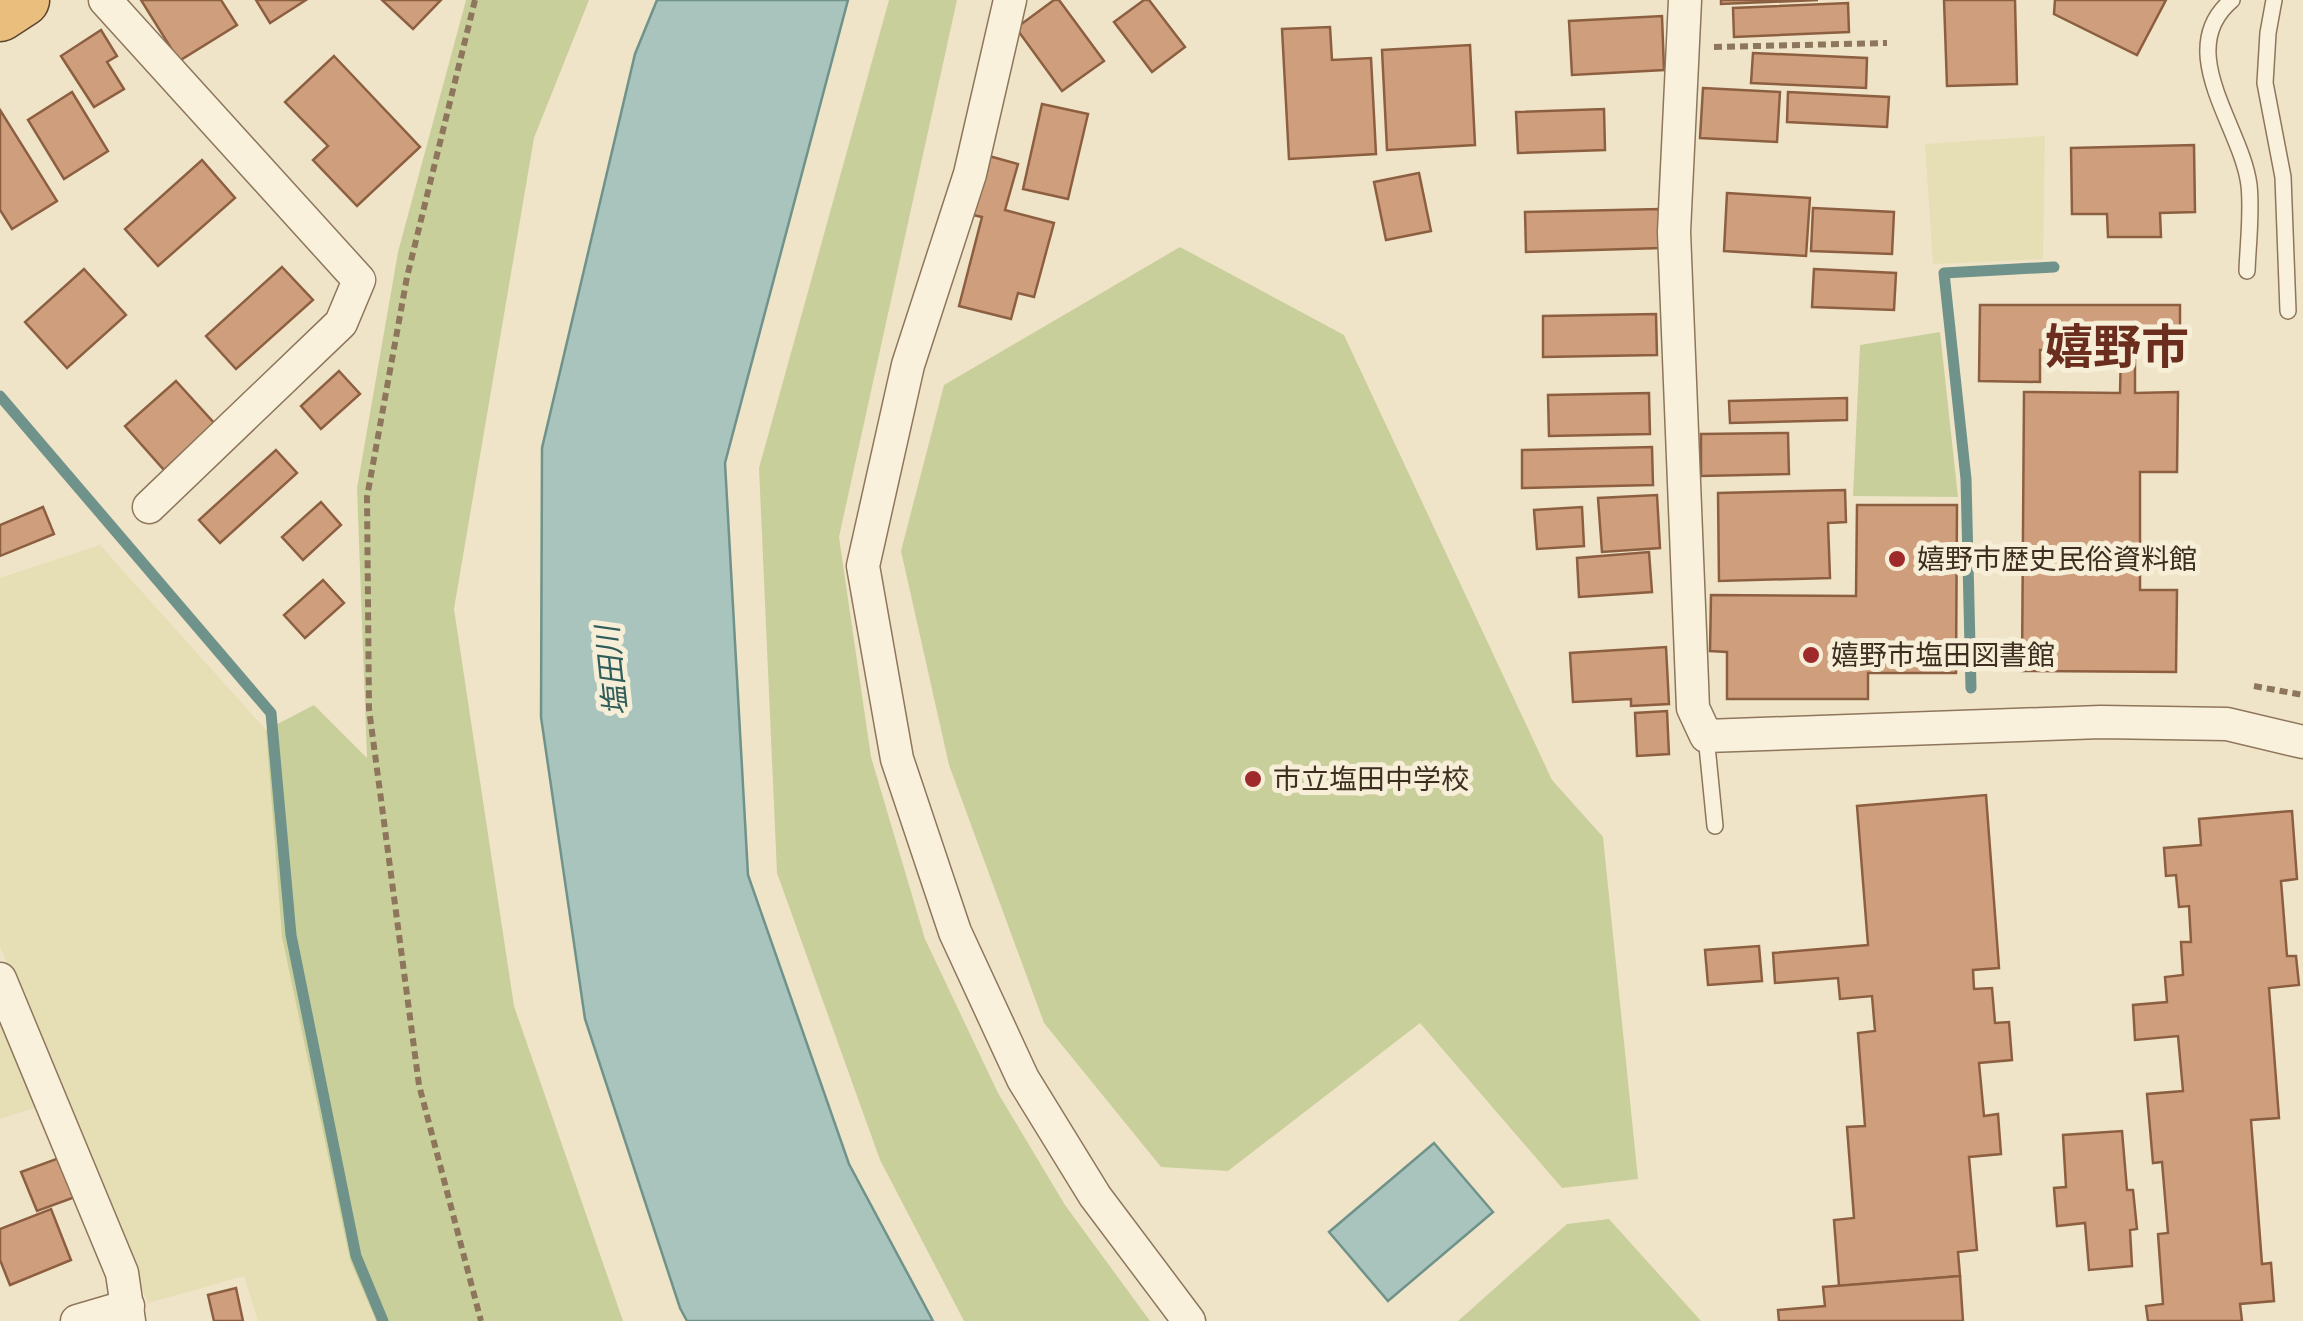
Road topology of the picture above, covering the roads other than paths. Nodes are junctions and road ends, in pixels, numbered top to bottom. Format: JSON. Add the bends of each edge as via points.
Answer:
{"nodes":[{"id":1,"x":23,"y":0,"type":"edge"},
{"id":2,"x":105,"y":0,"type":"edge"},
{"id":3,"x":1010,"y":0,"type":"edge"},
{"id":4,"x":1685,"y":0,"type":"edge"},
{"id":5,"x":2232,"y":0,"type":"edge"},
{"id":6,"x":2274,"y":0,"type":"edge"},
{"id":7,"x":0,"y":15,"type":"edge"},
{"id":8,"x":2247,"y":271,"type":"dead end"},
{"id":9,"x":2288,"y":311,"type":"dead end"},
{"id":10,"x":149,"y":506,"type":"dead end"},
{"id":11,"x":1706,"y":736,"type":"junction"},
{"id":12,"x":2303,"y":742,"type":"edge"},
{"id":13,"x":1715,"y":826,"type":"dead end"},
{"id":14,"x":0,"y":979,"type":"edge"},
{"id":15,"x":128,"y":1314,"type":"edge"},
{"id":16,"x":78,"y":1321,"type":"edge"},
{"id":17,"x":1189,"y":1321,"type":"edge"}],
"edges":[{"from":1,"to":7,"type":"highway"},
{"from":2,"to":10,"type":"street","via":[[360,280],[341,323]]},
{"from":3,"to":17,"type":"street","via":[[970,174],[908,365],[863,566],[897,759],[955,932],[1023,1079],[1095,1196]]},
{"from":4,"to":11,"type":"street","via":[[1674,232],[1693,708]]},
{"from":5,"to":8,"type":"lane","via":[[2217,13],[2206,58],[2249,184]]},
{"from":6,"to":9,"type":"lane","via":[[2265,82],[2283,177]]},
{"from":11,"to":12,"type":"street","via":[[2137,722],[2227,724]]},
{"from":11,"to":13,"type":"lane"},
{"from":14,"to":15,"type":"street","via":[[122,1273]]},
{"from":15,"to":16,"type":"street"}]}
